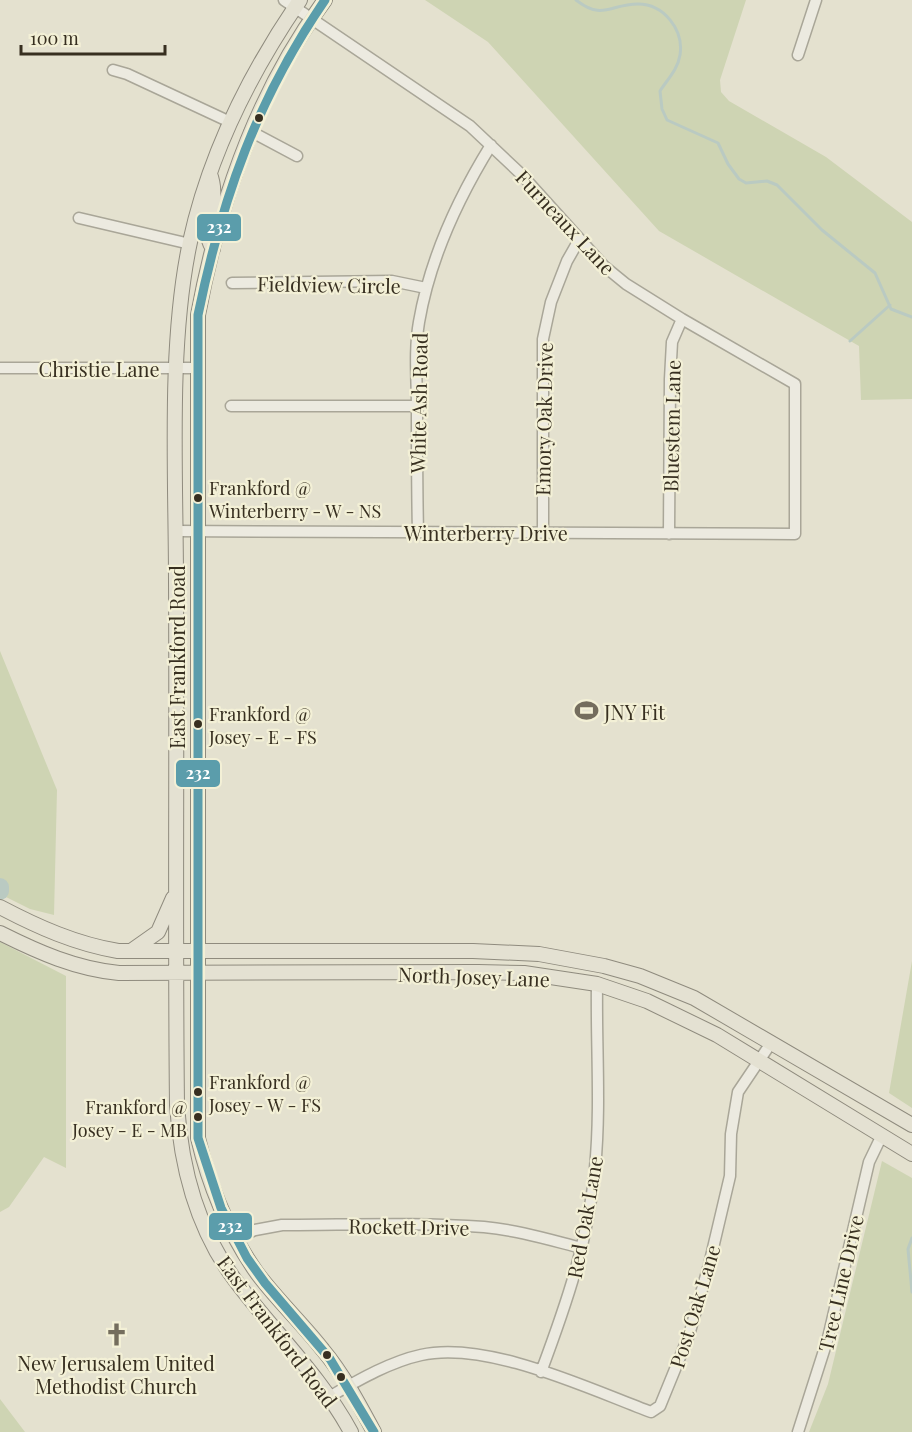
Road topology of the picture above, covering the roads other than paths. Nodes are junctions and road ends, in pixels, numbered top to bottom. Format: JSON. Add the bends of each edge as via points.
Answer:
{"nodes":[{"id":1,"x":326,"y":0,"type":"edge"},
{"id":2,"x":816,"y":0,"type":"edge"},
{"id":3,"x":293,"y":3,"type":"edge"},
{"id":4,"x":312,"y":19,"type":"junction"},
{"id":5,"x":798,"y":55,"type":"dead end"},
{"id":6,"x":112,"y":70,"type":"dead end"},
{"id":7,"x":230,"y":122,"type":"junction"},
{"id":8,"x":250,"y":131,"type":"junction"},
{"id":9,"x":491,"y":145,"type":"junction"},
{"id":10,"x":297,"y":156,"type":"dead end"},
{"id":11,"x":210,"y":174,"type":"junction"},
{"id":12,"x":79,"y":218,"type":"dead end"},
{"id":13,"x":579,"y":240,"type":"junction"},
{"id":14,"x":190,"y":243,"type":"junction"},
{"id":15,"x":213,"y":249,"type":"junction"},
{"id":16,"x":232,"y":283,"type":"dead end"},
{"id":17,"x":426,"y":288,"type":"junction"},
{"id":18,"x":681,"y":319,"type":"junction"},
{"id":19,"x":0,"y":368,"type":"edge"},
{"id":20,"x":197,"y":368,"type":"junction"},
{"id":21,"x":178,"y":369,"type":"junction"},
{"id":22,"x":231,"y":406,"type":"dead end"},
{"id":23,"x":417,"y":406,"type":"junction"},
{"id":24,"x":176,"y":531,"type":"junction"},
{"id":25,"x":197,"y":532,"type":"junction"},
{"id":26,"x":418,"y":532,"type":"junction"},
{"id":27,"x":543,"y":532,"type":"junction"},
{"id":28,"x":669,"y":534,"type":"junction"},
{"id":29,"x":795,"y":534,"type":"joint"},
{"id":30,"x":176,"y":739,"type":"junction"},
{"id":31,"x":198,"y":739,"type":"junction"},
{"id":32,"x":176,"y":890,"type":"junction"},
{"id":33,"x":0,"y":907,"type":"edge"},
{"id":34,"x":2,"y":934,"type":"edge"},
{"id":35,"x":129,"y":951,"type":"junction"},
{"id":36,"x":473,"y":951,"type":"junction"},
{"id":37,"x":176,"y":952,"type":"junction"},
{"id":38,"x":197,"y":953,"type":"junction"},
{"id":39,"x":175,"y":972,"type":"junction"},
{"id":40,"x":478,"y":972,"type":"junction"},
{"id":41,"x":197,"y":973,"type":"junction"},
{"id":42,"x":597,"y":984,"type":"junction"},
{"id":43,"x":771,"y":1043,"type":"junction"},
{"id":44,"x":757,"y":1062,"type":"junction"},
{"id":45,"x":912,"y":1125,"type":"edge"},
{"id":46,"x":882,"y":1135,"type":"junction"},
{"id":47,"x":202,"y":1153,"type":"junction"},
{"id":48,"x":912,"y":1154,"type":"edge"},
{"id":49,"x":182,"y":1156,"type":"junction"},
{"id":50,"x":236,"y":1238,"type":"junction"},
{"id":51,"x":582,"y":1248,"type":"junction"},
{"id":52,"x":541,"y":1372,"type":"junction"},
{"id":53,"x":348,"y":1386,"type":"junction"},
{"id":54,"x":329,"y":1397,"type":"junction"},
{"id":55,"x":351,"y":1432,"type":"edge"},
{"id":56,"x":374,"y":1432,"type":"edge"},
{"id":57,"x":798,"y":1432,"type":"edge"}],
"edges":[{"from":1,"to":4,"type":"main road","name":"East Frankford Road"},
{"from":2,"to":5,"type":"street"},
{"from":3,"to":4,"type":"street","name":"Furneaux Lane"},
{"from":3,"to":7,"type":"main road","name":"East Frankford Road"},
{"from":4,"to":8,"type":"main road","name":"East Frankford Road","via":[[275,77]]},
{"from":4,"to":9,"type":"street","name":"Furneaux Lane","via":[[446,109]]},
{"from":6,"to":7,"type":"street"},
{"from":7,"to":11,"type":"main road","name":"East Frankford Road"},
{"from":8,"to":10,"type":"street"},
{"from":8,"to":15,"type":"main road","name":"East Frankford Road"},
{"from":9,"to":13,"type":"street","name":"Furneaux Lane"},
{"from":9,"to":17,"type":"street","name":"White Ash Road","via":[[458,202]]},
{"from":11,"to":14,"type":"main road","name":"East Frankford Road"},
{"from":11,"to":15,"type":"main road","via":[[215,190],[206,231]]},
{"from":12,"to":14,"type":"street"},
{"from":13,"to":18,"type":"street","name":"Furneaux Lane","via":[[626,284]]},
{"from":13,"to":27,"type":"street","name":"Emory Oak Drive","via":[[555,291],[543,339]]},
{"from":14,"to":21,"type":"main road","name":"East Frankford Road"},
{"from":15,"to":20,"type":"main road","name":"East Frankford Road","via":[[198,315]]},
{"from":16,"to":17,"type":"street","name":"Fieldview Circle","via":[[392,281]]},
{"from":17,"to":23,"type":"street","name":"White Ash Road","via":[[419,324]]},
{"from":18,"to":28,"type":"street","name":"Bluestem Lane","via":[[672,342]]},
{"from":18,"to":29,"type":"street","name":"Furneaux Lane","via":[[795,384]]},
{"from":19,"to":21,"type":"street","name":"Christie Lane"},
{"from":20,"to":21,"type":"street","name":"Christie Lane"},
{"from":20,"to":25,"type":"main road","name":"East Frankford Road"},
{"from":21,"to":24,"type":"main road","name":"East Frankford Road"},
{"from":22,"to":23,"type":"street"},
{"from":23,"to":26,"type":"street","name":"White Ash Road"},
{"from":24,"to":25,"type":"street","name":"Winterberry Drive"},
{"from":24,"to":30,"type":"main road","name":"East Frankford Road"},
{"from":25,"to":26,"type":"street","name":"Winterberry Drive"},
{"from":25,"to":31,"type":"main road","name":"East Frankford Road"},
{"from":26,"to":27,"type":"street","name":"Winterberry Drive"},
{"from":27,"to":28,"type":"street","name":"Winterberry Drive"},
{"from":28,"to":29,"type":"street","name":"Winterberry Drive"},
{"from":30,"to":31,"type":"main road"},
{"from":30,"to":32,"type":"main road","name":"East Frankford Road"},
{"from":31,"to":38,"type":"main road","name":"East Frankford Road"},
{"from":32,"to":35,"type":"main road","via":[[158,932]]},
{"from":32,"to":37,"type":"main road","name":"East Frankford Road"},
{"from":33,"to":35,"type":"main road","name":"North Josey Lane","via":[[55,934],[93,947]]},
{"from":34,"to":39,"type":"main road","name":"North Josey Lane","via":[[64,963],[98,972]]},
{"from":35,"to":37,"type":"main road","name":"North Josey Lane"},
{"from":36,"to":38,"type":"main road","name":"North Josey Lane"},
{"from":36,"to":40,"type":"main road"},
{"from":36,"to":43,"type":"main road","name":"North Josey Lane","via":[[539,954],[640,976],[694,998]]},
{"from":37,"to":38,"type":"main road","name":"North Josey Lane"},
{"from":37,"to":39,"type":"main road","name":"East Frankford Road"},
{"from":38,"to":41,"type":"main road","name":"East Frankford Road"},
{"from":39,"to":41,"type":"main road","name":"North Josey Lane"},
{"from":39,"to":49,"type":"main road","name":"East Frankford Road","via":[[177,1105]]},
{"from":40,"to":41,"type":"main road","name":"North Josey Lane"},
{"from":40,"to":42,"type":"main road","name":"North Josey Lane"},
{"from":41,"to":47,"type":"main road","name":"East Frankford Road","via":[[198,1138]]},
{"from":42,"to":44,"type":"main road","name":"North Josey Lane","via":[[647,1001],[695,1024]]},
{"from":42,"to":51,"type":"street","name":"Red Oak Lane","via":[[597,1151]]},
{"from":43,"to":44,"type":"street","name":"Post Oak Lane"},
{"from":43,"to":45,"type":"main road","name":"North Josey Lane"},
{"from":44,"to":46,"type":"main road","name":"North Josey Lane"},
{"from":44,"to":52,"type":"street","name":"Post Oak Lane","via":[[738,1092],[730,1176],[709,1265],[690,1335],[660,1406],[651,1412]]},
{"from":46,"to":48,"type":"main road","name":"North Josey Lane"},
{"from":46,"to":57,"type":"street","name":"Tree Line Drive","via":[[869,1162],[828,1338]]},
{"from":47,"to":49,"type":"main road"},
{"from":47,"to":50,"type":"main road","name":"East Frankford Road"},
{"from":49,"to":54,"type":"main road","name":"East Frankford Road","via":[[197,1209],[234,1279]]},
{"from":50,"to":51,"type":"street","name":"Rockett Drive","via":[[282,1225],[486,1227]]},
{"from":50,"to":53,"type":"main road","name":"East Frankford Road","via":[[256,1272],[325,1351]]},
{"from":51,"to":52,"type":"street","name":"Red Oak Lane"},
{"from":52,"to":53,"type":"street","name":"Post Oak Lane","via":[[477,1355],[435,1353],[396,1364]]},
{"from":53,"to":54,"type":"street","name":"Post Oak Lane"},
{"from":53,"to":56,"type":"main road","name":"East Frankford Road"},
{"from":54,"to":55,"type":"main road","name":"East Frankford Road"}]}
